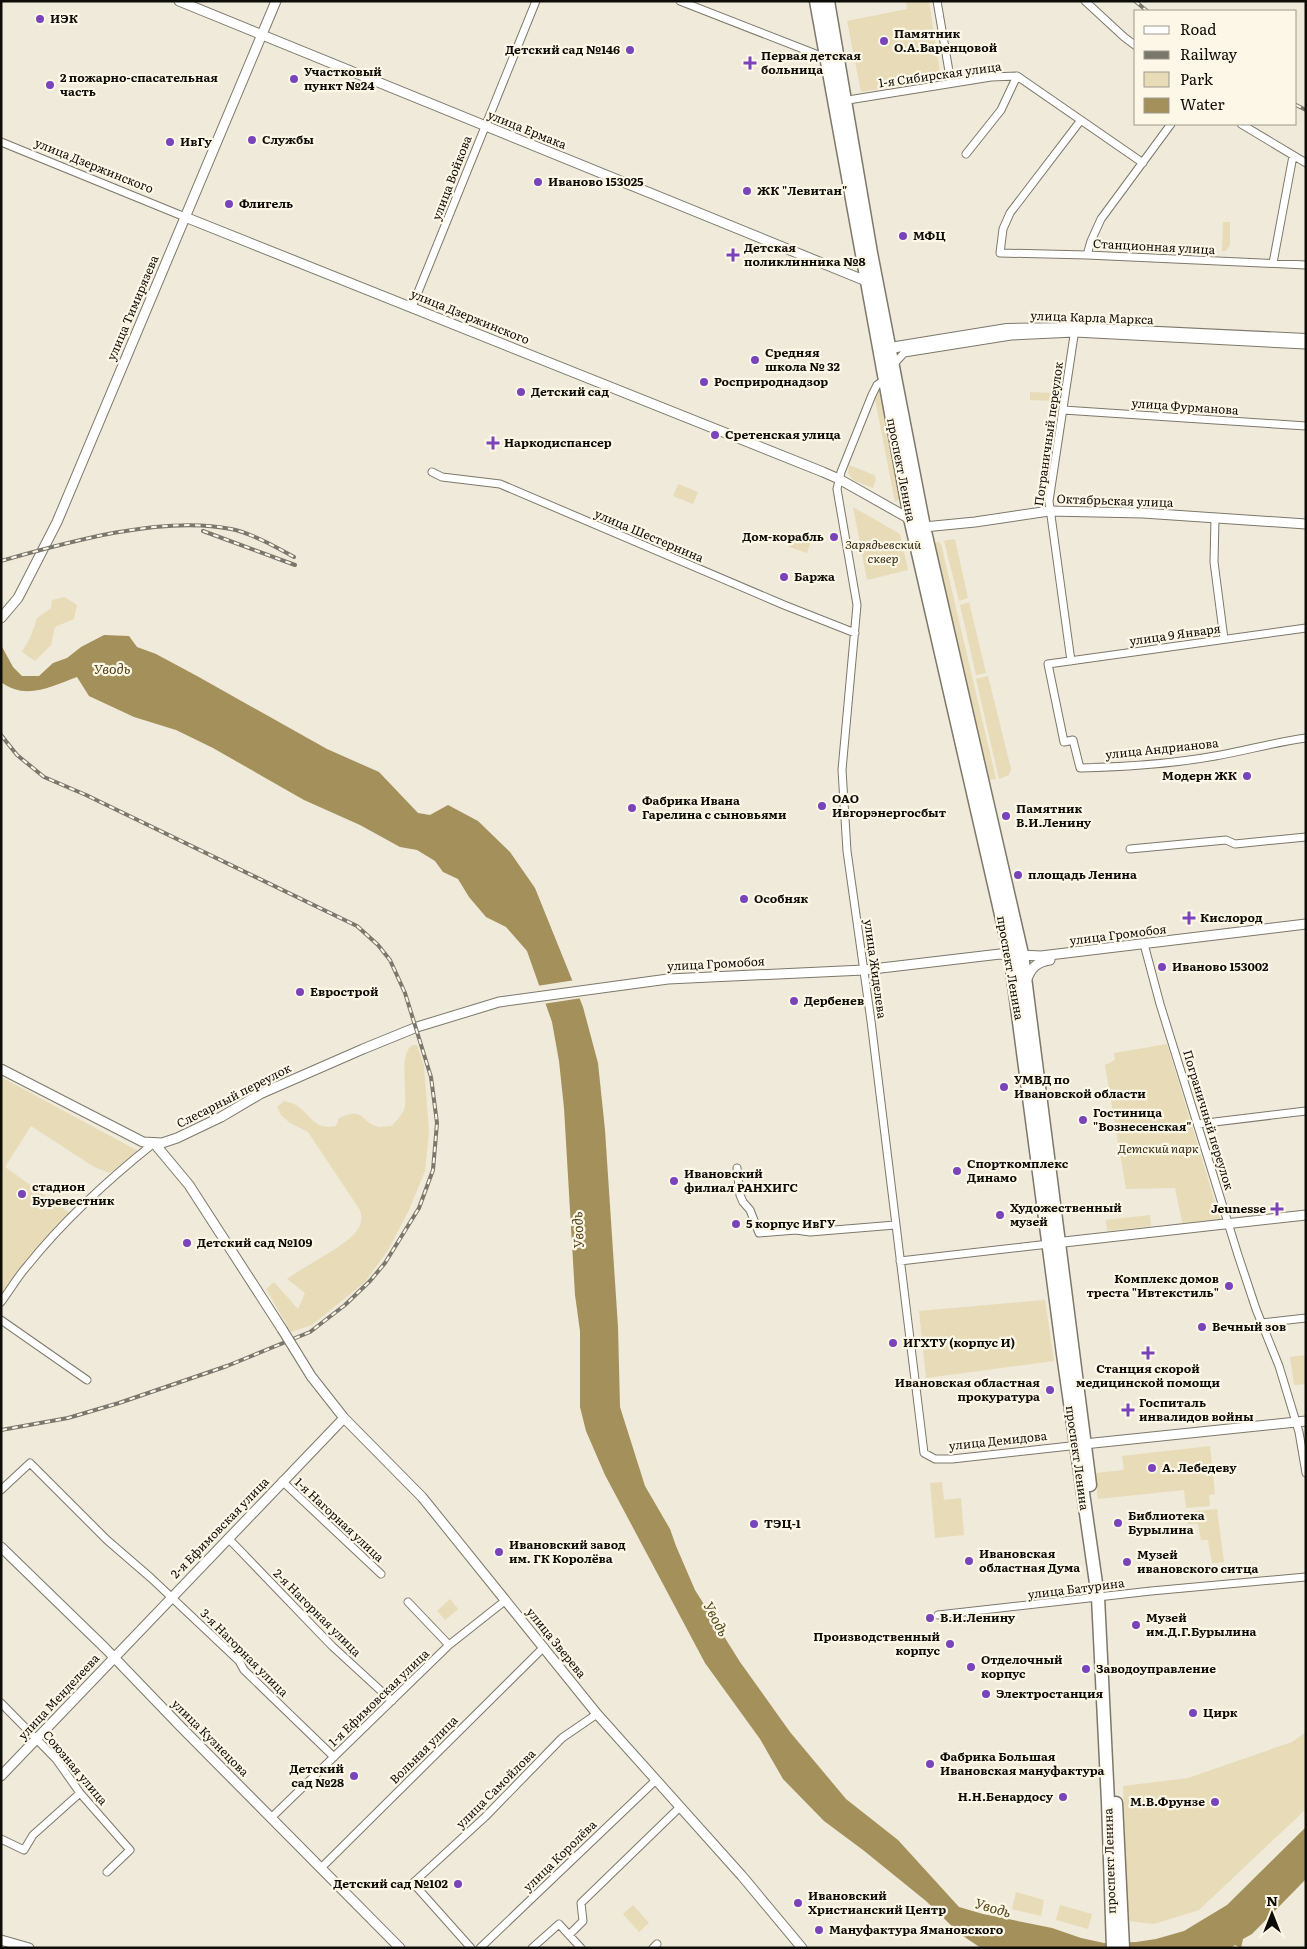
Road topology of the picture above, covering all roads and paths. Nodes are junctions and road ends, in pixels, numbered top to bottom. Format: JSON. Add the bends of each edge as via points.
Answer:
{"nodes":[{"id":1,"x":179,"y":1,"type":"edge"},
{"id":2,"x":276,"y":1,"type":"edge"},
{"id":3,"x":536,"y":1,"type":"edge"},
{"id":4,"x":680,"y":1,"type":"edge"},
{"id":5,"x":816,"y":1,"type":"edge"},
{"id":6,"x":828,"y":1,"type":"edge"},
{"id":7,"x":937,"y":1,"type":"edge"},
{"id":8,"x":1085,"y":1,"type":"edge"},
{"id":9,"x":261,"y":34,"type":"junction"},
{"id":10,"x":1134,"y":44,"type":"edge"},
{"id":11,"x":832,"y":58,"type":"junction"},
{"id":12,"x":1017,"y":76,"type":"junction"},
{"id":13,"x":951,"y":83,"type":"junction"},
{"id":14,"x":840,"y":101,"type":"junction"},
{"id":15,"x":1081,"y":120,"type":"junction"},
{"id":16,"x":1170,"y":125,"type":"edge"},
{"id":17,"x":1243,"y":125,"type":"edge"},
{"id":18,"x":484,"y":126,"type":"junction"},
{"id":19,"x":1,"y":142,"type":"edge"},
{"id":20,"x":966,"y":154,"type":"dead end"},
{"id":21,"x":1293,"y":156,"type":"junction"},
{"id":22,"x":1143,"y":163,"type":"junction"},
{"id":23,"x":1306,"y":163,"type":"edge"},
{"id":24,"x":185,"y":217,"type":"junction"},
{"id":25,"x":1087,"y":255,"type":"junction"},
{"id":26,"x":1273,"y":263,"type":"junction"},
{"id":27,"x":1306,"y":265,"type":"edge"},
{"id":28,"x":872,"y":283,"type":"junction"},
{"id":29,"x":412,"y":307,"type":"junction"},
{"id":30,"x":1075,"y":331,"type":"junction"},
{"id":31,"x":1306,"y":339,"type":"edge"},
{"id":32,"x":1306,"y":345,"type":"edge"},
{"id":33,"x":885,"y":349,"type":"junction"},
{"id":34,"x":894,"y":364,"type":"junction"},
{"id":35,"x":884,"y":380,"type":"junction"},
{"id":36,"x":1063,"y":410,"type":"junction"},
{"id":37,"x":1306,"y":426,"type":"edge"},
{"id":38,"x":432,"y":472,"type":"dead end"},
{"id":39,"x":839,"y":479,"type":"junction"},
{"id":40,"x":1049,"y":511,"type":"junction"},
{"id":41,"x":910,"y":518,"type":"junction"},
{"id":42,"x":1215,"y":518,"type":"junction"},
{"id":43,"x":1306,"y":524,"type":"edge"},
{"id":44,"x":924,"y":527,"type":"junction"},
{"id":45,"x":1,"y":618,"type":"edge"},
{"id":46,"x":1306,"y":628,"type":"edge"},
{"id":47,"x":855,"y":633,"type":"junction"},
{"id":48,"x":1224,"y":639,"type":"junction"},
{"id":49,"x":1072,"y":661,"type":"junction"},
{"id":50,"x":1306,"y":738,"type":"edge"},
{"id":51,"x":1080,"y":768,"type":"joint"},
{"id":52,"x":1306,"y":837,"type":"edge"},
{"id":53,"x":1130,"y":849,"type":"dead end"},
{"id":54,"x":1306,"y":924,"type":"edge"},
{"id":55,"x":1306,"y":930,"type":"edge"},
{"id":56,"x":1144,"y":947,"type":"junction"},
{"id":57,"x":1016,"y":954,"type":"junction"},
{"id":58,"x":1042,"y":961,"type":"junction"},
{"id":59,"x":864,"y":970,"type":"junction"},
{"id":60,"x":1025,"y":983,"type":"junction"},
{"id":61,"x":417,"y":1027,"type":"joint"},
{"id":62,"x":1,"y":1069,"type":"edge"},
{"id":63,"x":1306,"y":1111,"type":"edge"},
{"id":64,"x":1198,"y":1124,"type":"junction"},
{"id":65,"x":154,"y":1143,"type":"junction"},
{"id":66,"x":737,"y":1168,"type":"dead end"},
{"id":67,"x":1306,"y":1216,"type":"edge"},
{"id":68,"x":1229,"y":1224,"type":"junction"},
{"id":69,"x":895,"y":1225,"type":"junction"},
{"id":70,"x":1054,"y":1243,"type":"junction"},
{"id":71,"x":900,"y":1261,"type":"junction"},
{"id":72,"x":1,"y":1302,"type":"edge"},
{"id":73,"x":1306,"y":1318,"type":"edge"},
{"id":74,"x":1,"y":1320,"type":"edge"},
{"id":75,"x":1262,"y":1323,"type":"junction"},
{"id":76,"x":87,"y":1380,"type":"dead end"},
{"id":77,"x":344,"y":1418,"type":"junction"},
{"id":78,"x":1306,"y":1421,"type":"edge"},
{"id":79,"x":1296,"y":1422,"type":"junction"},
{"id":80,"x":1080,"y":1445,"type":"junction"},
{"id":81,"x":931,"y":1458,"type":"joint"},
{"id":82,"x":1306,"y":1473,"type":"edge"},
{"id":83,"x":282,"y":1481,"type":"junction"},
{"id":84,"x":1,"y":1490,"type":"edge"},
{"id":85,"x":228,"y":1538,"type":"junction"},
{"id":86,"x":1,"y":1547,"type":"edge"},
{"id":87,"x":381,"y":1574,"type":"dead end"},
{"id":88,"x":1306,"y":1577,"type":"edge"},
{"id":89,"x":171,"y":1597,"type":"junction"},
{"id":90,"x":1102,"y":1597,"type":"junction"},
{"id":91,"x":506,"y":1600,"type":"junction"},
{"id":92,"x":408,"y":1602,"type":"dead end"},
{"id":93,"x":938,"y":1615,"type":"dead end"},
{"id":94,"x":449,"y":1645,"type":"junction"},
{"id":95,"x":544,"y":1647,"type":"junction"},
{"id":96,"x":114,"y":1657,"type":"junction"},
{"id":97,"x":392,"y":1701,"type":"junction"},
{"id":98,"x":1,"y":1703,"type":"edge"},
{"id":99,"x":597,"y":1714,"type":"junction"},
{"id":100,"x":36,"y":1738,"type":"junction"},
{"id":101,"x":334,"y":1757,"type":"junction"},
{"id":102,"x":1,"y":1776,"type":"edge"},
{"id":103,"x":656,"y":1780,"type":"junction"},
{"id":104,"x":80,"y":1793,"type":"junction"},
{"id":105,"x":680,"y":1807,"type":"junction"},
{"id":106,"x":272,"y":1818,"type":"junction"},
{"id":107,"x":1,"y":1839,"type":"edge"},
{"id":108,"x":320,"y":1868,"type":"junction"},
{"id":109,"x":107,"y":1872,"type":"dead end"},
{"id":110,"x":1117,"y":1923,"type":"junction"},
{"id":111,"x":568,"y":1935,"type":"junction"},
{"id":112,"x":1,"y":1940,"type":"edge"},
{"id":113,"x":30,"y":1948,"type":"edge"},
{"id":114,"x":400,"y":1948,"type":"edge"},
{"id":115,"x":472,"y":1948,"type":"edge"},
{"id":116,"x":480,"y":1948,"type":"edge"},
{"id":117,"x":532,"y":1948,"type":"edge"},
{"id":118,"x":581,"y":1948,"type":"edge"},
{"id":119,"x":802,"y":1948,"type":"edge"},
{"id":120,"x":1113,"y":1948,"type":"edge"},
{"id":121,"x":1123,"y":1948,"type":"edge"}],
"edges":[{"from":1,"to":9,"type":"main road","name":"улица Ермака"},
{"from":2,"to":9,"type":"main road","name":"улица Тимирязева"},
{"from":3,"to":18,"type":"street","name":"улица Войкова"},
{"from":4,"to":11,"type":"street"},
{"from":5,"to":11,"type":"highway","name":"проспект Ленина"},
{"from":6,"to":11,"type":"highway","name":"проспект Ленина"},
{"from":7,"to":13,"type":"street"},
{"from":8,"to":10,"type":"street"},
{"from":9,"to":18,"type":"main road","name":"улица Ермака"},
{"from":9,"to":24,"type":"main road","name":"улица Тимирязева"},
{"from":11,"to":14,"type":"highway","name":"проспект Ленина"},
{"from":12,"to":13,"type":"street","name":"1-я Сибирская улица"},
{"from":12,"to":15,"type":"street","name":"1-я Сибирская улица"},
{"from":12,"to":20,"type":"street","via":[[1000,110]]},
{"from":13,"to":14,"type":"street","name":"1-я Сибирская улица"},
{"from":14,"to":28,"type":"highway","name":"проспект Ленина"},
{"from":15,"to":22,"type":"street","name":"1-я Сибирская улица"},
{"from":15,"to":25,"type":"street","name":"Станционная улица","via":[[1010,213],[1003,229],[1000,253]]},
{"from":16,"to":22,"type":"street"},
{"from":17,"to":21,"type":"street"},
{"from":18,"to":28,"type":"main road","name":"улица Ермака"},
{"from":18,"to":29,"type":"street","name":"улица Войкова"},
{"from":19,"to":24,"type":"street","name":"улица Дзержинского"},
{"from":21,"to":23,"type":"street"},
{"from":21,"to":26,"type":"street"},
{"from":22,"to":25,"type":"street","via":[[1101,219]]},
{"from":24,"to":29,"type":"main road","name":"улица Дзержинского"},
{"from":24,"to":45,"type":"main road","name":"улица Тимирязева","via":[[57,522],[18,598]]},
{"from":25,"to":26,"type":"street","name":"Станционная улица"},
{"from":26,"to":27,"type":"street","name":"Станционная улица"},
{"from":28,"to":33,"type":"highway","name":"проспект Ленина"},
{"from":29,"to":39,"type":"main road","name":"улица Дзержинского"},
{"from":30,"to":31,"type":"main road","name":"улица Карла Маркса"},
{"from":30,"to":32,"type":"street","name":"улица Карла Маркса"},
{"from":30,"to":33,"type":"main road","name":"улица Карла Маркса","via":[[1007,329]]},
{"from":30,"to":34,"type":"street","name":"улица Карла Маркса","via":[[1011,336],[904,353]]},
{"from":30,"to":36,"type":"street","name":"Пограничный переулок"},
{"from":33,"to":34,"type":"highway","name":"проспект Ленина"},
{"from":33,"to":35,"type":"highway","name":"проспект Ленина"},
{"from":34,"to":44,"type":"highway","name":"проспект Ленина"},
{"from":35,"to":39,"type":"street","via":[[872,395]]},
{"from":35,"to":41,"type":"highway","name":"проспект Ленина"},
{"from":36,"to":37,"type":"street","name":"улица Фурманова"},
{"from":36,"to":40,"type":"street","name":"Пограничный переулок"},
{"from":38,"to":47,"type":"street","name":"улица Шестернина","via":[[442,477],[500,484]]},
{"from":39,"to":41,"type":"main road","name":"улица Дзержинского"},
{"from":39,"to":47,"type":"street","name":"улица Жиделева","via":[[838,497],[857,598]]},
{"from":40,"to":42,"type":"main road","name":"Октябрьская улица"},
{"from":40,"to":44,"type":"main road","name":"Октябрьская улица"},
{"from":40,"to":49,"type":"street","name":"Пограничный переулок"},
{"from":41,"to":44,"type":"main road","name":"улица Дзержинского"},
{"from":41,"to":57,"type":"highway","name":"проспект Ленина"},
{"from":42,"to":43,"type":"main road","name":"Октябрьская улица"},
{"from":42,"to":48,"type":"street","via":[[1214,562]]},
{"from":44,"to":57,"type":"highway","name":"проспект Ленина"},
{"from":46,"to":48,"type":"street","name":"улица 9 Января"},
{"from":47,"to":59,"type":"street","name":"улица Жиделева","via":[[842,783],[848,864]]},
{"from":48,"to":49,"type":"street","name":"улица 9 Января"},
{"from":49,"to":51,"type":"street","name":"улица 9 Января","via":[[1048,664],[1064,742],[1073,740]]},
{"from":50,"to":51,"type":"street","name":"улица Андрианова","via":[[1214,756],[1121,767]]},
{"from":52,"to":53,"type":"street"},
{"from":54,"to":56,"type":"main road","name":"улица Громобоя"},
{"from":55,"to":56,"type":"main road","name":"улица Громобоя"},
{"from":56,"to":57,"type":"main road","name":"улица Громобоя","via":[[1041,956]]},
{"from":56,"to":58,"type":"main road","name":"улица Громобоя"},
{"from":56,"to":64,"type":"street","name":"Пограничный переулок"},
{"from":57,"to":58,"type":"main road","name":"улица Громобоя"},
{"from":57,"to":59,"type":"main road","name":"улица Громобоя"},
{"from":57,"to":60,"type":"highway","name":"проспект Ленина"},
{"from":57,"to":70,"type":"highway","name":"проспект Ленина"},
{"from":58,"to":60,"type":"main road","via":[[1033,966]]},
{"from":59,"to":61,"type":"main road","name":"улица Громобоя","via":[[668,979],[589,989],[473,1009]]},
{"from":59,"to":69,"type":"street","name":"улица Жиделева"},
{"from":60,"to":70,"type":"highway","name":"проспект Ленина"},
{"from":61,"to":65,"type":"main road","name":"Слесарный переулок","via":[[260,1094],[188,1134]]},
{"from":62,"to":65,"type":"main road","via":[[143,1142]]},
{"from":63,"to":64,"type":"street"},
{"from":64,"to":68,"type":"street","name":"Пограничный переулок"},
{"from":65,"to":72,"type":"street","name":"Слесарный переулок","via":[[72,1216],[28,1265]]},
{"from":65,"to":77,"type":"main road","name":"улица Зверева","bridge":true,"via":[[190,1185],[311,1376]]},
{"from":66,"to":69,"type":"street","via":[[740,1194],[759,1233]]},
{"from":67,"to":68,"type":"main road"},
{"from":68,"to":70,"type":"main road"},
{"from":68,"to":75,"type":"street","name":"Пограничный переулок"},
{"from":69,"to":71,"type":"street","name":"улица Жиделева"},
{"from":70,"to":71,"type":"street"},
{"from":70,"to":80,"type":"highway","name":"проспект Ленина"},
{"from":71,"to":81,"type":"street","name":"улица Жиделева","via":[[924,1453]]},
{"from":73,"to":75,"type":"street"},
{"from":74,"to":76,"type":"street"},
{"from":75,"to":79,"type":"street","name":"Пограничный переулок"},
{"from":77,"to":83,"type":"main road","name":"2-я Ефимовская улица"},
{"from":77,"to":91,"type":"main road","name":"улица Зверева","via":[[422,1497]]},
{"from":78,"to":79,"type":"main road","name":"улица Демидова"},
{"from":79,"to":80,"type":"main road","name":"улица Демидова"},
{"from":79,"to":82,"type":"street","name":"Пограничный переулок"},
{"from":80,"to":81,"type":"street","name":"улица Демидова","via":[[952,1460]]},
{"from":80,"to":90,"type":"highway","name":"проспект Ленина"},
{"from":83,"to":85,"type":"main road","name":"2-я Ефимовская улица"},
{"from":83,"to":87,"type":"street","name":"1-я Нагорная улица"},
{"from":84,"to":89,"type":"street","name":"3-я Нагорная улица","via":[[30,1463],[107,1540]]},
{"from":85,"to":89,"type":"main road","name":"2-я Ефимовская улица"},
{"from":85,"to":97,"type":"street","name":"2-я Нагорная улица","via":[[332,1646]]},
{"from":86,"to":96,"type":"main road","name":"улица Кузнецова"},
{"from":88,"to":90,"type":"street","name":"улица Батурина"},
{"from":89,"to":96,"type":"main road","name":"2-я Ефимовская улица"},
{"from":89,"to":101,"type":"street","name":"3-я Нагорная улица","via":[[239,1660],[244,1670]]},
{"from":90,"to":93,"type":"street","name":"улица Батурина"},
{"from":90,"to":110,"type":"highway","name":"проспект Ленина"},
{"from":91,"to":94,"type":"street","name":"1-я Ефимовская улица"},
{"from":91,"to":95,"type":"main road","name":"улица Зверева"},
{"from":92,"to":94,"type":"street"},
{"from":94,"to":97,"type":"street","name":"1-я Ефимовская улица"},
{"from":95,"to":99,"type":"main road","name":"улица Зверева"},
{"from":95,"to":108,"type":"street","name":"Вольная улица"},
{"from":96,"to":100,"type":"main road","name":"улица Менделеева"},
{"from":96,"to":106,"type":"main road","name":"улица Кузнецова"},
{"from":97,"to":101,"type":"street","name":"1-я Ефимовская улица"},
{"from":98,"to":100,"type":"street","name":"Союзная улица"},
{"from":99,"to":103,"type":"main road","name":"улица Зверева"},
{"from":99,"to":115,"type":"street","name":"улица Самойлова","via":[[562,1738],[485,1817],[413,1883]]},
{"from":100,"to":102,"type":"main road","name":"улица Менделеева"},
{"from":100,"to":104,"type":"street","name":"Союзная улица"},
{"from":101,"to":106,"type":"street","name":"1-я Ефимовская улица"},
{"from":103,"to":105,"type":"main road","name":"улица Зверева"},
{"from":103,"to":116,"type":"street","name":"улица Королёва"},
{"from":104,"to":107,"type":"street","via":[[33,1835],[24,1850]]},
{"from":104,"to":109,"type":"street","name":"Союзная улица","via":[[130,1850]]},
{"from":105,"to":111,"type":"street","via":[[581,1903],[583,1921]]},
{"from":105,"to":119,"type":"main road","name":"улица Зверева"},
{"from":106,"to":108,"type":"main road","name":"улица Кузнецова"},
{"from":108,"to":114,"type":"main road","name":"улица Кузнецова"},
{"from":110,"to":120,"type":"highway","name":"проспект Ленина"},
{"from":110,"to":121,"type":"highway","name":"проспект Ленина"},
{"from":111,"to":117,"type":"street","via":[[559,1924]]},
{"from":111,"to":118,"type":"street"},
{"from":112,"to":113,"type":"main road"}]}
